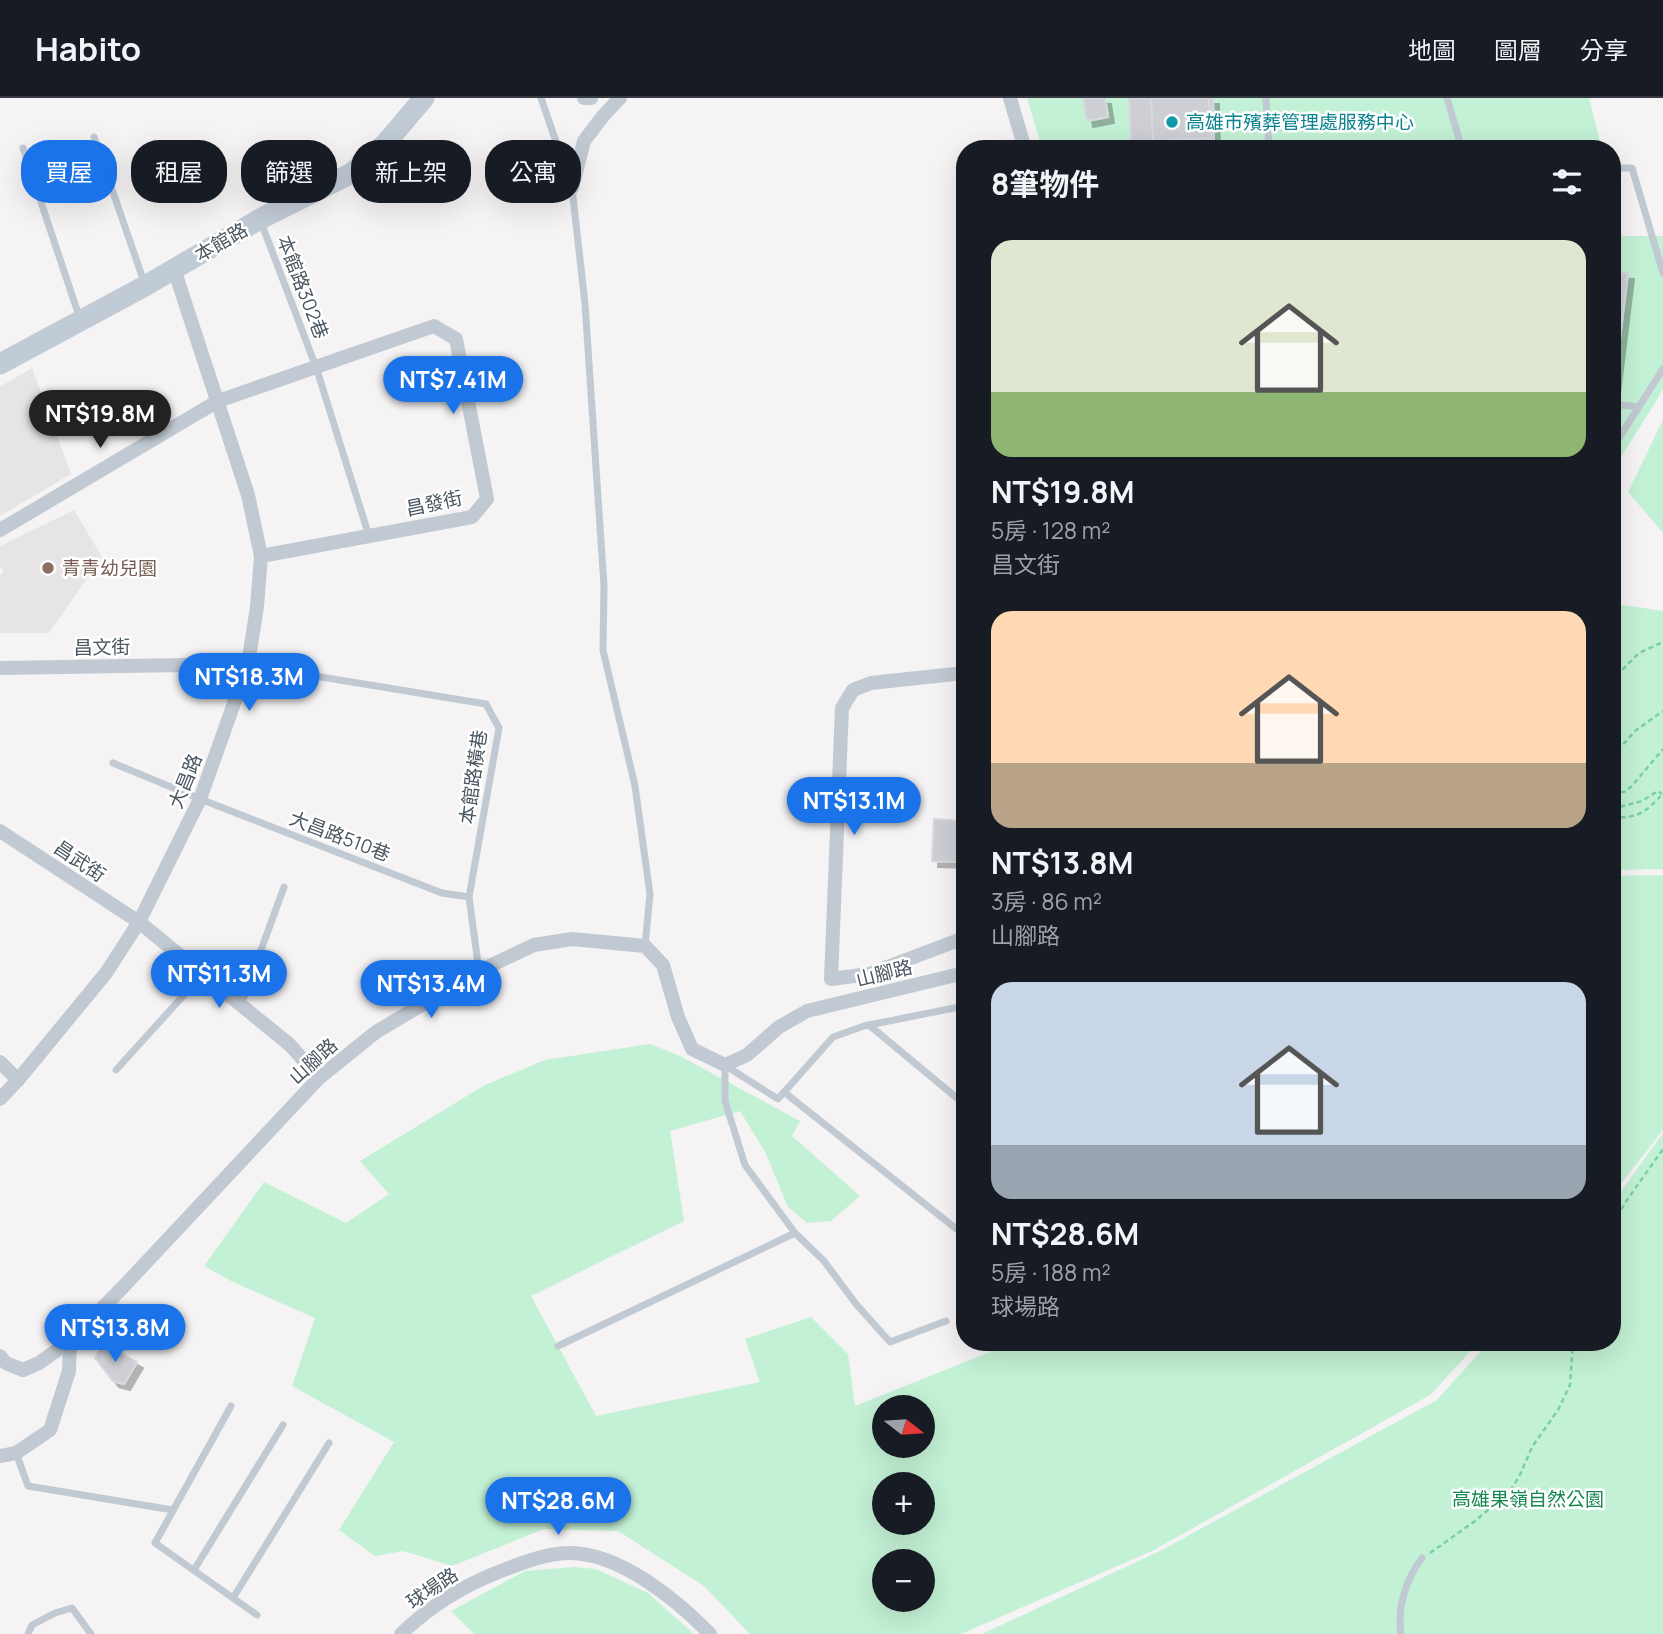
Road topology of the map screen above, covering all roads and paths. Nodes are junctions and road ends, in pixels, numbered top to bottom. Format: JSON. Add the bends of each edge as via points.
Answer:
{"nodes":[{"id":1,"x":424,"y":98,"type":"edge"},
{"id":2,"x":541,"y":98,"type":"edge"},
{"id":3,"x":584,"y":98,"type":"edge"},
{"id":4,"x":591,"y":98,"type":"edge"},
{"id":5,"x":620,"y":98,"type":"edge"},
{"id":6,"x":1010,"y":98,"type":"edge"},
{"id":7,"x":1266,"y":98,"type":"edge"},
{"id":8,"x":1447,"y":98,"type":"edge"},
{"id":9,"x":94,"y":136,"type":"dead end"},
{"id":10,"x":555,"y":140,"type":"edge"},
{"id":11,"x":1022,"y":140,"type":"edge"},
{"id":12,"x":1268,"y":140,"type":"edge"},
{"id":13,"x":1459,"y":140,"type":"edge"},
{"id":14,"x":581,"y":153,"type":"edge"},
{"id":15,"x":1621,"y":168,"type":"edge"},
{"id":16,"x":41,"y":203,"type":"edge"},
{"id":17,"x":574,"y":203,"type":"edge"},
{"id":18,"x":260,"y":219,"type":"junction"},
{"id":19,"x":174,"y":269,"type":"junction"},
{"id":20,"x":1663,"y":273,"type":"edge"},
{"id":21,"x":145,"y":286,"type":"junction"},
{"id":22,"x":80,"y":320,"type":"junction"},
{"id":23,"x":0,"y":364,"type":"edge"},
{"id":24,"x":316,"y":367,"type":"junction"},
{"id":25,"x":1663,"y":369,"type":"edge"},
{"id":26,"x":218,"y":401,"type":"junction"},
{"id":27,"x":1621,"y":405,"type":"edge"},
{"id":28,"x":1639,"y":407,"type":"junction"},
{"id":29,"x":1621,"y":435,"type":"edge"},
{"id":30,"x":0,"y":530,"type":"edge"},
{"id":31,"x":369,"y":536,"type":"junction"},
{"id":32,"x":261,"y":556,"type":"junction"},
{"id":33,"x":1663,"y":642,"type":"edge"},
{"id":34,"x":247,"y":664,"type":"junction"},
{"id":35,"x":0,"y":668,"type":"edge"},
{"id":36,"x":1621,"y":671,"type":"edge"},
{"id":37,"x":956,"y":674,"type":"edge"},
{"id":38,"x":1663,"y":711,"type":"edge"},
{"id":39,"x":1621,"y":747,"type":"edge"},
{"id":40,"x":1663,"y":748,"type":"edge"},
{"id":41,"x":113,"y":763,"type":"dead end"},
{"id":42,"x":1621,"y":792,"type":"edge"},
{"id":43,"x":1663,"y":794,"type":"edge"},
{"id":44,"x":200,"y":800,"type":"junction"},
{"id":45,"x":1621,"y":807,"type":"edge"},
{"id":46,"x":1621,"y":818,"type":"edge"},
{"id":47,"x":0,"y":831,"type":"edge"},
{"id":48,"x":284,"y":887,"type":"dead end"},
{"id":49,"x":469,"y":897,"type":"junction"},
{"id":50,"x":139,"y":922,"type":"junction"},
{"id":51,"x":956,"y":940,"type":"edge"},
{"id":52,"x":645,"y":946,"type":"junction"},
{"id":53,"x":479,"y":971,"type":"junction"},
{"id":54,"x":202,"y":975,"type":"junction"},
{"id":55,"x":956,"y":975,"type":"edge"},
{"id":56,"x":241,"y":1005,"type":"junction"},
{"id":57,"x":956,"y":1008,"type":"edge"},
{"id":58,"x":869,"y":1025,"type":"junction"},
{"id":59,"x":0,"y":1062,"type":"edge"},
{"id":60,"x":725,"y":1065,"type":"junction"},
{"id":61,"x":116,"y":1070,"type":"dead end"},
{"id":62,"x":319,"y":1078,"type":"junction"},
{"id":63,"x":18,"y":1080,"type":"junction"},
{"id":64,"x":784,"y":1092,"type":"junction"},
{"id":65,"x":956,"y":1097,"type":"edge"},
{"id":66,"x":0,"y":1099,"type":"edge"},
{"id":67,"x":1663,"y":1149,"type":"edge"},
{"id":68,"x":1621,"y":1210,"type":"edge"},
{"id":69,"x":956,"y":1229,"type":"edge"},
{"id":70,"x":795,"y":1233,"type":"junction"},
{"id":71,"x":946,"y":1321,"type":"dead end"},
{"id":72,"x":70,"y":1341,"type":"junction"},
{"id":73,"x":558,"y":1346,"type":"dead end"},
{"id":74,"x":1572,"y":1351,"type":"edge"},
{"id":75,"x":0,"y":1356,"type":"edge"},
{"id":76,"x":231,"y":1406,"type":"dead end"},
{"id":77,"x":283,"y":1425,"type":"dead end"},
{"id":78,"x":329,"y":1443,"type":"dead end"},
{"id":79,"x":16,"y":1453,"type":"junction"},
{"id":80,"x":0,"y":1456,"type":"edge"},
{"id":81,"x":173,"y":1510,"type":"junction"},
{"id":82,"x":1422,"y":1558,"type":"joint"},
{"id":83,"x":194,"y":1570,"type":"junction"},
{"id":84,"x":233,"y":1598,"type":"junction"},
{"id":85,"x":257,"y":1615,"type":"dead end"},
{"id":86,"x":28,"y":1634,"type":"edge"},
{"id":87,"x":91,"y":1634,"type":"edge"},
{"id":88,"x":401,"y":1634,"type":"edge"},
{"id":89,"x":710,"y":1634,"type":"edge"},
{"id":90,"x":1401,"y":1634,"type":"edge"}],
"edges":[{"from":1,"to":18,"type":"street","name":"本館路","via":[[385,144],[352,173]]},
{"from":2,"to":10,"type":"lane"},
{"from":3,"to":4,"type":"street"},
{"from":5,"to":14,"type":"street","via":[[584,141]]},
{"from":6,"to":11,"type":"street"},
{"from":7,"to":12,"type":"lane"},
{"from":8,"to":13,"type":"lane"},
{"from":9,"to":21,"type":"lane"},
{"from":15,"to":20,"type":"lane","via":[[1632,169]]},
{"from":16,"to":22,"type":"lane"},
{"from":17,"to":52,"type":"lane","via":[[604,586],[603,650],[643,840],[650,894]]},
{"from":18,"to":19,"type":"street","name":"本館路"},
{"from":18,"to":24,"type":"lane","name":"本館路302巷"},
{"from":19,"to":21,"type":"street","name":"本館路"},
{"from":19,"to":26,"type":"street","name":"大昌路"},
{"from":21,"to":22,"type":"street","name":"本館路"},
{"from":22,"to":23,"type":"street","name":"本館路"},
{"from":24,"to":26,"type":"street","name":"昌發街"},
{"from":24,"to":31,"type":"lane","name":"本館路302巷"},
{"from":24,"to":31,"type":"street","name":"昌發街","via":[[434,326],[456,339],[487,499],[472,517]]},
{"from":25,"to":28,"type":"lane"},
{"from":26,"to":30,"type":"street"},
{"from":26,"to":32,"type":"street","name":"大昌路","via":[[248,495]]},
{"from":27,"to":28,"type":"lane"},
{"from":28,"to":29,"type":"lane"},
{"from":31,"to":32,"type":"street","name":"昌發街"},
{"from":32,"to":34,"type":"street","name":"大昌路"},
{"from":33,"to":36,"type":"path","via":[[1639,653]]},
{"from":34,"to":35,"type":"street","name":"昌文街"},
{"from":34,"to":44,"type":"street","name":"大昌路"},
{"from":34,"to":49,"type":"lane","name":"本館路橫巷","via":[[485,704],[499,728]]},
{"from":37,"to":51,"type":"street","via":[[871,683],[853,690],[842,708],[831,979],[869,974]]},
{"from":38,"to":39,"type":"path"},
{"from":40,"to":42,"type":"path","via":[[1632,786]]},
{"from":41,"to":44,"type":"lane","name":"大昌路510巷"},
{"from":43,"to":45,"type":"path","via":[[1658,790],[1642,802]]},
{"from":43,"to":46,"type":"path","via":[[1648,809]]},
{"from":44,"to":49,"type":"lane","name":"大昌路510巷","via":[[442,893]]},
{"from":44,"to":50,"type":"street","name":"大昌路"},
{"from":47,"to":50,"type":"street","name":"昌武街"},
{"from":48,"to":56,"type":"lane"},
{"from":49,"to":53,"type":"lane","name":"本館路橫巷"},
{"from":50,"to":54,"type":"street","name":"昌武街"},
{"from":50,"to":63,"type":"street","name":"大昌路","via":[[106,973]]},
{"from":52,"to":53,"type":"street","name":"山腳路","via":[[572,940],[534,945]]},
{"from":52,"to":60,"type":"street","via":[[663,965],[692,1049]]},
{"from":53,"to":62,"type":"street","name":"山腳路","via":[[376,1032]]},
{"from":54,"to":56,"type":"street","name":"昌武街"},
{"from":54,"to":61,"type":"lane"},
{"from":55,"to":60,"type":"street","name":"山腳路","via":[[807,1012],[779,1027],[747,1055]]},
{"from":56,"to":62,"type":"street","name":"昌武街","via":[[290,1045]]},
{"from":57,"to":58,"type":"lane"},
{"from":58,"to":64,"type":"lane","via":[[833,1037]]},
{"from":58,"to":65,"type":"lane"},
{"from":59,"to":63,"type":"street"},
{"from":60,"to":64,"type":"lane","via":[[778,1099]]},
{"from":60,"to":70,"type":"lane","via":[[725,1101],[746,1166]]},
{"from":62,"to":72,"type":"street","name":"山腳路"},
{"from":63,"to":66,"type":"street","name":"大昌路"},
{"from":64,"to":69,"type":"lane"},
{"from":67,"to":68,"type":"path"},
{"from":70,"to":71,"type":"lane","via":[[890,1342]]},
{"from":70,"to":73,"type":"lane"},
{"from":72,"to":75,"type":"street","name":"山腳路","via":[[23,1370]]},
{"from":72,"to":79,"type":"street","via":[[69,1371],[50,1430]]},
{"from":74,"to":82,"type":"path","via":[[1570,1385],[1509,1492]]},
{"from":76,"to":81,"type":"lane"},
{"from":77,"to":83,"type":"lane"},
{"from":78,"to":84,"type":"lane"},
{"from":79,"to":80,"type":"street"},
{"from":79,"to":81,"type":"lane","via":[[28,1486]]},
{"from":81,"to":83,"type":"lane","via":[[155,1543]]},
{"from":82,"to":90,"type":"lane","via":[[1407,1584]]},
{"from":83,"to":84,"type":"lane"},
{"from":84,"to":85,"type":"lane"},
{"from":86,"to":87,"type":"lane","via":[[32,1625],[72,1608]]},
{"from":88,"to":89,"type":"street","name":"球場路","via":[[458,1590],[523,1563],[568,1553],[617,1565],[645,1580],[670,1596]]}]}
